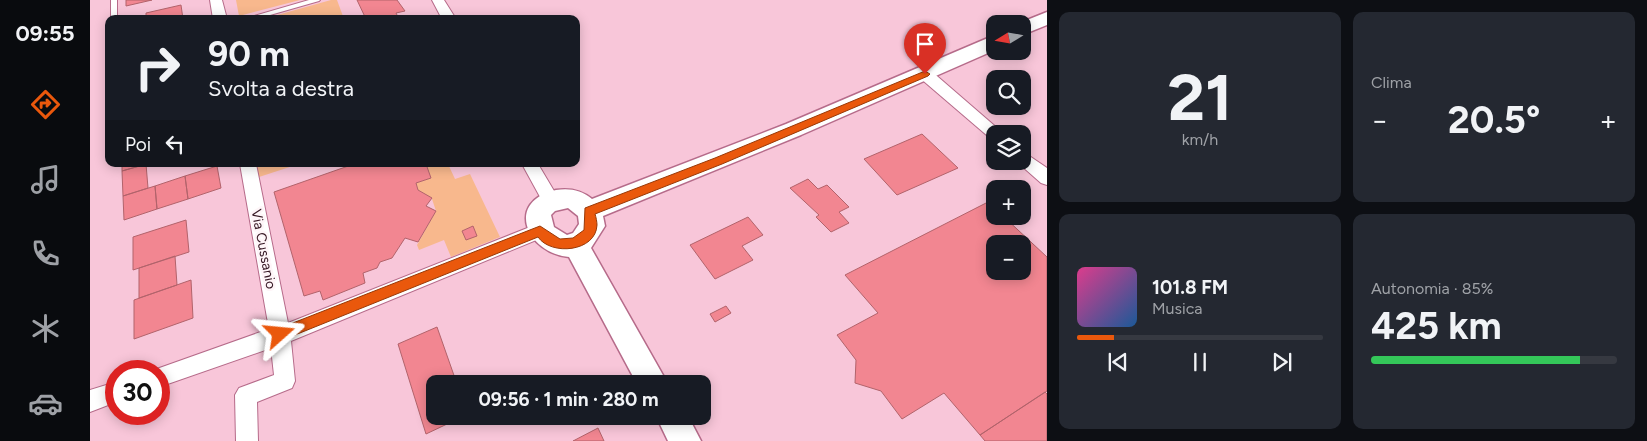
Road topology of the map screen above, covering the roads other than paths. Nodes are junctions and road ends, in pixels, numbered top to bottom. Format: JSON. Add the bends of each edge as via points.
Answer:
{"nodes":[{"id":1,"x":114,"y":0,"type":"edge"},
{"id":2,"x":216,"y":0,"type":"edge"},
{"id":3,"x":317,"y":0,"type":"edge"},
{"id":4,"x":438,"y":0,"type":"edge"},
{"id":5,"x":114,"y":15,"type":"edge"},
{"id":6,"x":219,"y":15,"type":"edge"},
{"id":7,"x":262,"y":15,"type":"edge"},
{"id":8,"x":447,"y":15,"type":"edge"},
{"id":9,"x":1047,"y":18,"type":"edge"},
{"id":10,"x":1031,"y":25,"type":"edge"},
{"id":11,"x":986,"y":46,"type":"edge"},
{"id":12,"x":925,"y":74,"type":"junction"},
{"id":13,"x":986,"y":126,"type":"edge"},
{"id":14,"x":1031,"y":165,"type":"edge"},
{"id":15,"x":249,"y":167,"type":"edge"},
{"id":16,"x":532,"y":167,"type":"edge"},
{"id":17,"x":1047,"y":178,"type":"edge"},
{"id":18,"x":551,"y":201,"type":"junction"},
{"id":19,"x":589,"y":211,"type":"junction"},
{"id":20,"x":540,"y":231,"type":"junction"},
{"id":21,"x":575,"y":243,"type":"junction"},
{"id":22,"x":280,"y":334,"type":"junction"},
{"id":23,"x":170,"y":373,"type":"edge"},
{"id":24,"x":648,"y":375,"type":"edge"},
{"id":25,"x":105,"y":396,"type":"edge"},
{"id":26,"x":90,"y":401,"type":"edge"},
{"id":27,"x":676,"y":425,"type":"edge"},
{"id":28,"x":247,"y":441,"type":"edge"},
{"id":29,"x":685,"y":441,"type":"edge"}],
"edges":[{"from":1,"to":5,"type":"lane"},
{"from":2,"to":6,"type":"street"},
{"from":3,"to":7,"type":"lane"},
{"from":4,"to":8,"type":"street"},
{"from":9,"to":10,"type":"street"},
{"from":11,"to":12,"type":"street"},
{"from":12,"to":13,"type":"street"},
{"from":12,"to":19,"type":"street","via":[[719,161]]},
{"from":14,"to":17,"type":"street"},
{"from":15,"to":22,"type":"street","name":"Via Cussanio"},
{"from":16,"to":18,"type":"street"},
{"from":18,"to":19,"type":"street","via":[[577,200]]},
{"from":18,"to":20,"type":"street","via":[[538,218]]},
{"from":19,"to":21,"type":"street","via":[[592,226],[589,233]]},
{"from":20,"to":21,"type":"street","via":[[544,237],[559,244]]},
{"from":20,"to":22,"type":"street"},
{"from":21,"to":24,"type":"street"},
{"from":22,"to":23,"type":"street"},
{"from":22,"to":28,"type":"street","name":"Via Cussanio","via":[[284,381],[246,395]]},
{"from":25,"to":26,"type":"street"},
{"from":27,"to":29,"type":"street"}]}
